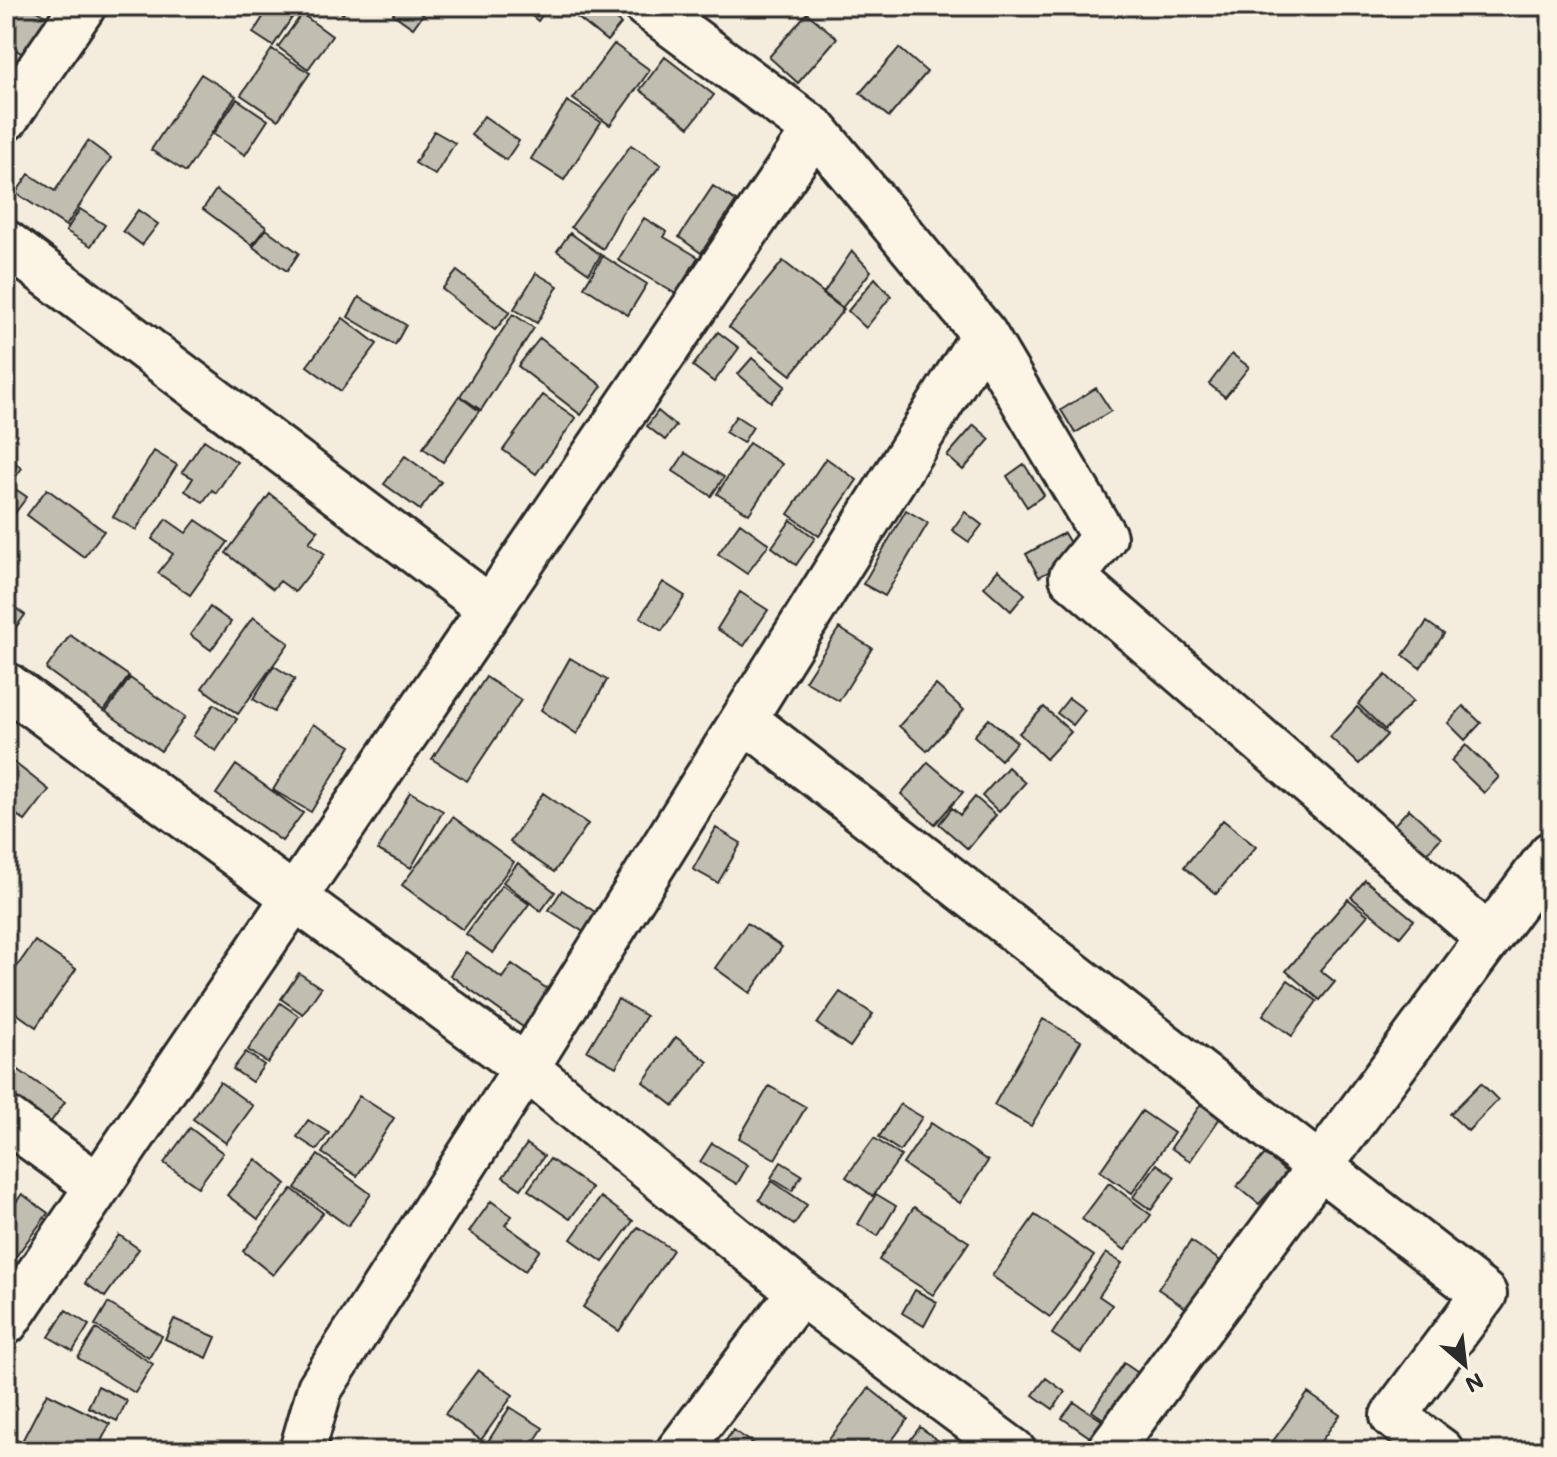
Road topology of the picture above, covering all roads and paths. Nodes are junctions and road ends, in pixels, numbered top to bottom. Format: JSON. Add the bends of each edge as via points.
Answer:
{"nodes":[{"id":1,"x":83,"y":6,"type":"edge"},
{"id":2,"x":647,"y":6,"type":"edge"},
{"id":3,"x":6,"y":118,"type":"edge"},
{"id":4,"x":815,"y":130,"type":"junction"},
{"id":5,"x":6,"y":243,"type":"edge"},
{"id":6,"x":984,"y":334,"type":"junction"},
{"id":7,"x":490,"y":608,"type":"junction"},
{"id":8,"x":6,"y":685,"type":"edge"},
{"id":9,"x":744,"y":719,"type":"junction"},
{"id":10,"x":1551,"y":854,"type":"edge"},
{"id":11,"x":294,"y":897,"type":"junction"},
{"id":12,"x":1489,"y":938,"type":"junction"},
{"id":13,"x":526,"y":1068,"type":"junction"},
{"id":14,"x":6,"y":1119,"type":"edge"},
{"id":15,"x":1320,"y":1167,"type":"junction"},
{"id":16,"x":98,"y":1186,"type":"junction"},
{"id":17,"x":800,"y":1292,"type":"junction"},
{"id":18,"x":6,"y":1322,"type":"edge"},
{"id":19,"x":302,"y":1451,"type":"edge"},
{"id":20,"x":679,"y":1451,"type":"edge"},
{"id":21,"x":1013,"y":1451,"type":"edge"},
{"id":22,"x":1109,"y":1451,"type":"edge"},
{"id":23,"x":1441,"y":1451,"type":"edge"}],
"edges":[{"from":1,"to":3,"type":"street"},
{"from":2,"to":4,"type":"street"},
{"from":4,"to":6,"type":"street"},
{"from":4,"to":7,"type":"street"},
{"from":5,"to":7,"type":"street"},
{"from":6,"to":9,"type":"street"},
{"from":6,"to":12,"type":"street","via":[[1104,537],[1072,577]]},
{"from":7,"to":11,"type":"street"},
{"from":8,"to":11,"type":"street"},
{"from":9,"to":13,"type":"street"},
{"from":9,"to":15,"type":"street"},
{"from":10,"to":12,"type":"street"},
{"from":11,"to":13,"type":"street"},
{"from":11,"to":16,"type":"street"},
{"from":12,"to":15,"type":"street"},
{"from":13,"to":17,"type":"street"},
{"from":13,"to":19,"type":"street","via":[[320,1388]]},
{"from":14,"to":16,"type":"street"},
{"from":15,"to":22,"type":"street"},
{"from":15,"to":23,"type":"street","via":[[1484,1294],[1393,1416]]},
{"from":16,"to":18,"type":"street"},
{"from":17,"to":20,"type":"street"},
{"from":17,"to":21,"type":"street"}]}
